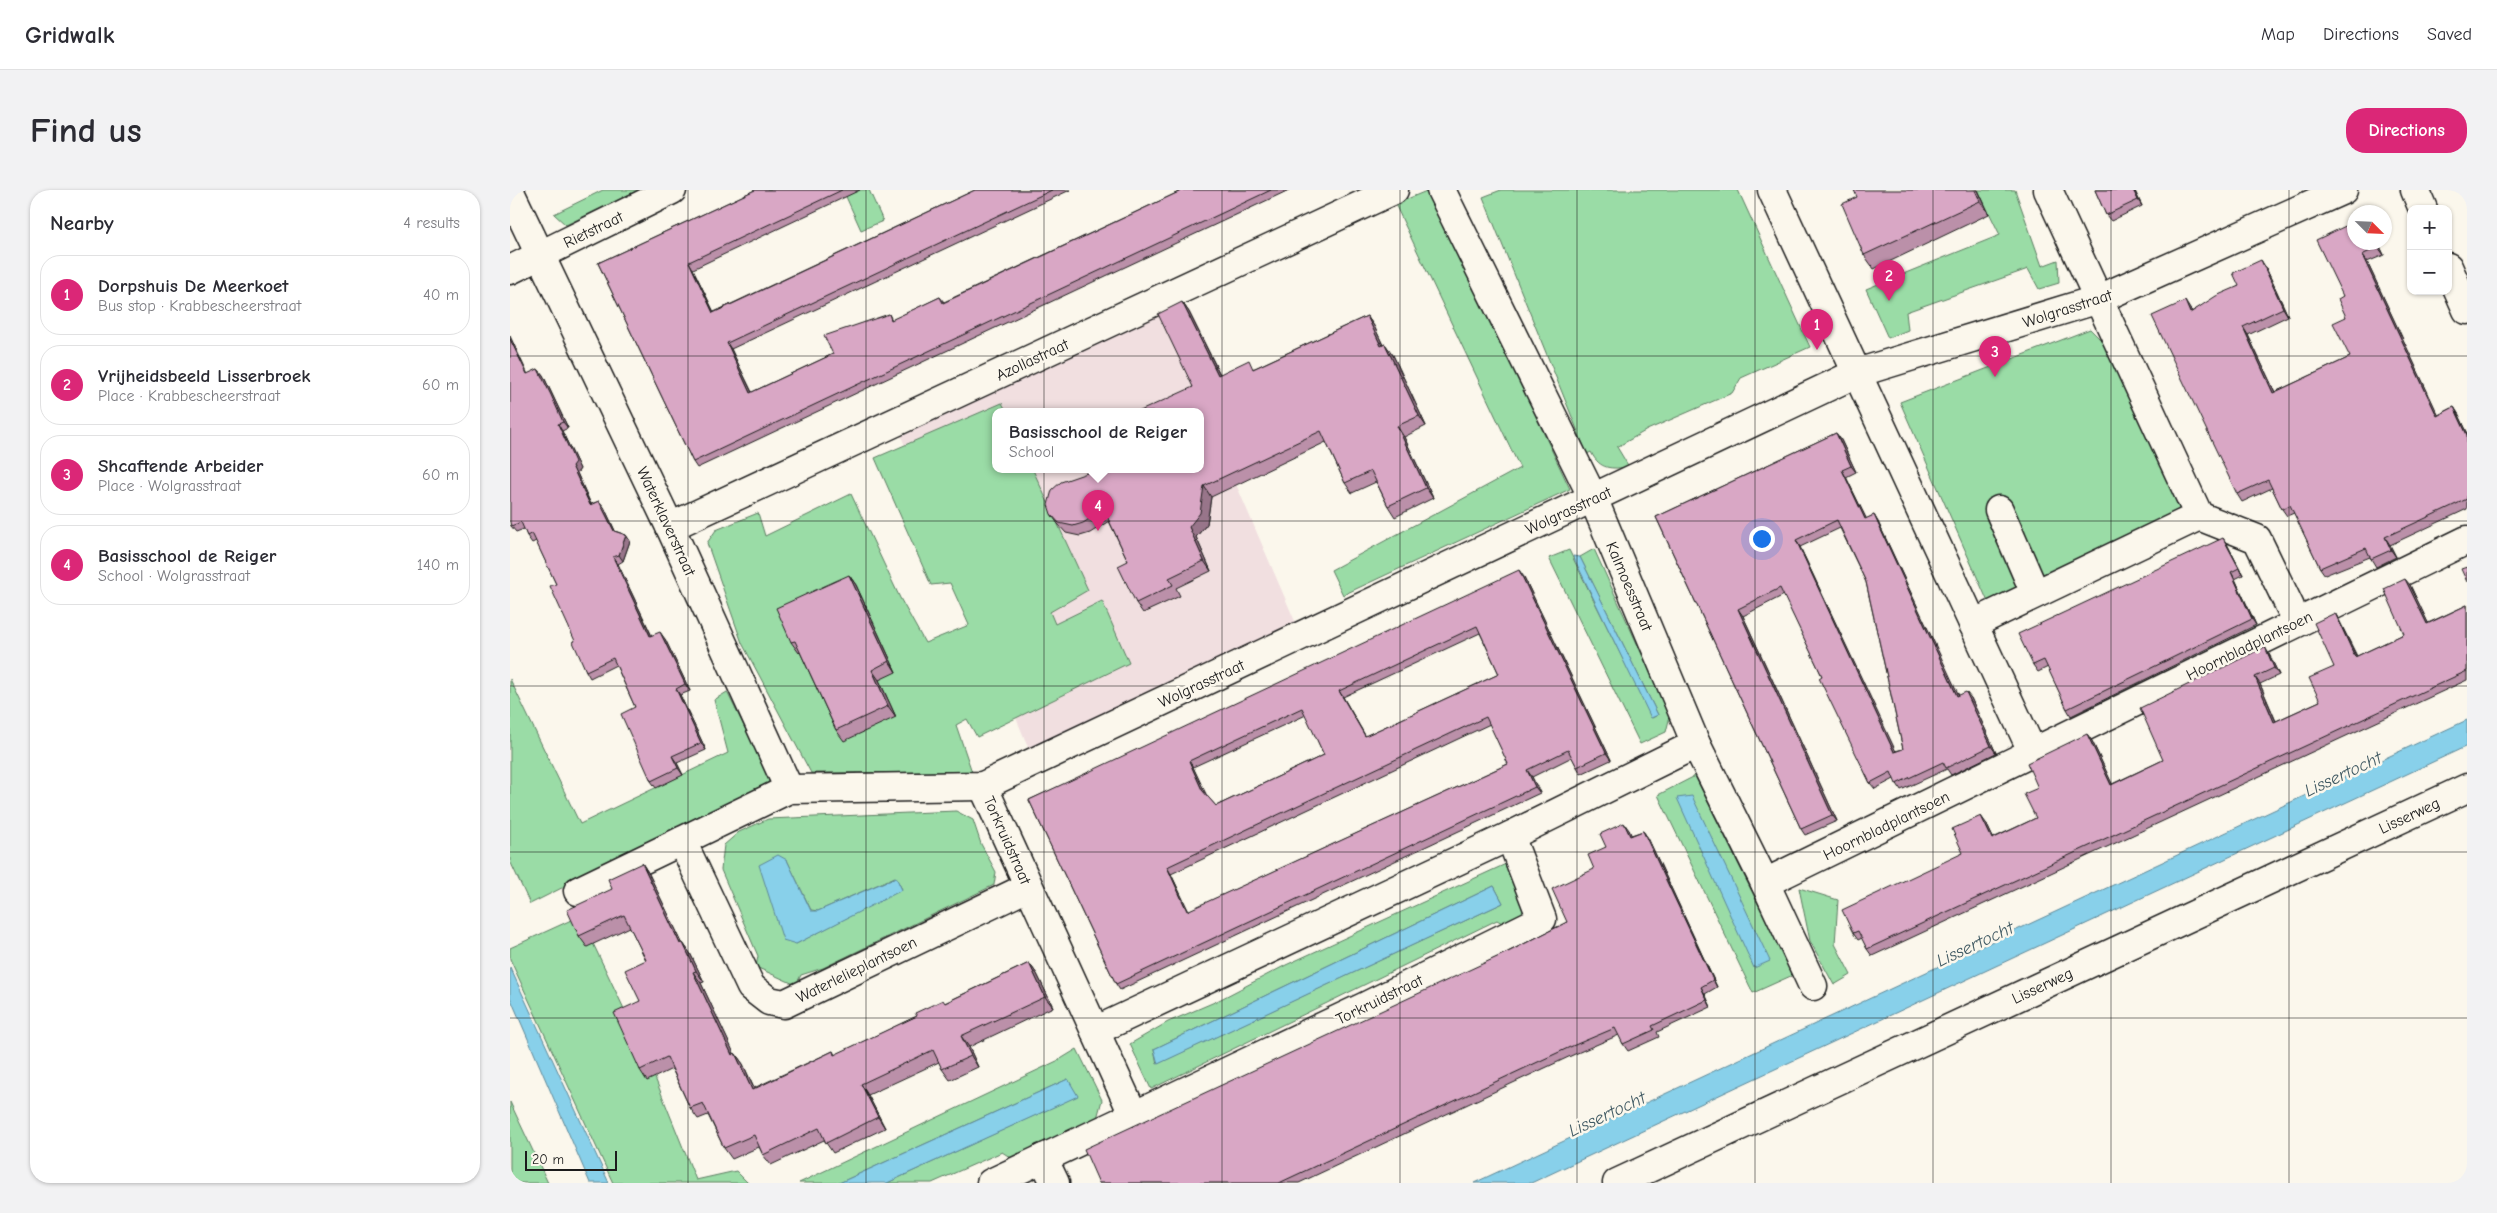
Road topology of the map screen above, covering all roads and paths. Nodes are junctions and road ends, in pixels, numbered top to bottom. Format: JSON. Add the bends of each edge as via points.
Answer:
{"nodes":[{"id":1,"x":672,"y":190,"type":"edge"},
{"id":2,"x":1394,"y":190,"type":"edge"},
{"id":3,"x":1441,"y":190,"type":"edge"},
{"id":4,"x":1772,"y":190,"type":"edge"},
{"id":5,"x":2048,"y":190,"type":"edge"},
{"id":6,"x":2343,"y":190,"type":"edge"},
{"id":7,"x":2415,"y":190,"type":"edge"},
{"id":8,"x":510,"y":192,"type":"edge"},
{"id":9,"x":2421,"y":205,"type":"edge"},
{"id":10,"x":540,"y":255,"type":"junction"},
{"id":11,"x":510,"y":270,"type":"edge"},
{"id":12,"x":2452,"y":276,"type":"edge"},
{"id":13,"x":2099,"y":300,"type":"junction"},
{"id":14,"x":2467,"y":310,"type":"edge"},
{"id":15,"x":1857,"y":373,"type":"junction"},
{"id":16,"x":1594,"y":498,"type":"junction"},
{"id":17,"x":1999,"y":510,"type":"dead end"},
{"id":18,"x":2199,"y":516,"type":"junction"},
{"id":19,"x":670,"y":528,"type":"junction"},
{"id":20,"x":2467,"y":540,"type":"edge"},
{"id":21,"x":2035,"y":593,"type":"junction"},
{"id":22,"x":2290,"y":607,"type":"dead end"},
{"id":23,"x":1973,"y":624,"type":"junction"},
{"id":24,"x":1696,"y":744,"type":"junction"},
{"id":25,"x":2033,"y":753,"type":"junction"},
{"id":26,"x":983,"y":786,"type":"junction"},
{"id":27,"x":2467,"y":788,"type":"edge"},
{"id":28,"x":789,"y":790,"type":"junction"},
{"id":29,"x":1510,"y":836,"type":"junction"},
{"id":30,"x":682,"y":841,"type":"junction"},
{"id":31,"x":1765,"y":883,"type":"junction"},
{"id":32,"x":1028,"y":887,"type":"junction"},
{"id":33,"x":578,"y":891,"type":"dead end"},
{"id":34,"x":1813,"y":986,"type":"dead end"},
{"id":35,"x":1095,"y":1031,"type":"junction"},
{"id":36,"x":1134,"y":1114,"type":"junction"},
{"id":37,"x":1043,"y":1158,"type":"junction"},
{"id":38,"x":991,"y":1183,"type":"edge"},
{"id":39,"x":1054,"y":1183,"type":"edge"},
{"id":40,"x":1617,"y":1183,"type":"edge"}],
"edges":[{"from":1,"to":10,"type":"street","name":"Rietstraat"},
{"from":2,"to":19,"type":"street","name":"Azollastraat"},
{"from":3,"to":16,"type":"street","name":"Kalmoesstraat"},
{"from":4,"to":15,"type":"street"},
{"from":5,"to":13,"type":"street"},
{"from":6,"to":13,"type":"street","name":"Wolgrasstraat"},
{"from":7,"to":9,"type":"street"},
{"from":8,"to":10,"type":"street","name":"Waterklaverstraat"},
{"from":10,"to":11,"type":"street","name":"Rietstraat"},
{"from":10,"to":19,"type":"street","name":"Waterklaverstraat"},
{"from":12,"to":14,"type":"street"},
{"from":13,"to":15,"type":"street","name":"Wolgrasstraat"},
{"from":13,"to":18,"type":"street"},
{"from":15,"to":16,"type":"street","name":"Wolgrasstraat"},
{"from":15,"to":23,"type":"street"},
{"from":16,"to":24,"type":"street","name":"Kalmoesstraat"},
{"from":16,"to":26,"type":"street","name":"Wolgrasstraat"},
{"from":17,"to":21,"type":"street"},
{"from":18,"to":21,"type":"street"},
{"from":18,"to":22,"type":"street","name":"Hoornbladplantsoen","via":[[2257,538]]},
{"from":19,"to":28,"type":"street","name":"Waterklaverstraat"},
{"from":20,"to":25,"type":"street","name":"Hoornbladplantsoen"},
{"from":21,"to":23,"type":"street"},
{"from":23,"to":25,"type":"street"},
{"from":24,"to":29,"type":"street"},
{"from":24,"to":31,"type":"street","name":"Kalmoesstraat"},
{"from":25,"to":31,"type":"street","name":"Hoornbladplantsoen"},
{"from":26,"to":28,"type":"street","name":"Wolgrasstraat"},
{"from":26,"to":32,"type":"street","name":"Torkruidstraat"},
{"from":27,"to":40,"type":"street","name":"Lisserweg"},
{"from":28,"to":30,"type":"street"},
{"from":29,"to":35,"type":"street"},
{"from":29,"to":36,"type":"street","name":"Torkruidstraat","via":[[1542,920]]},
{"from":30,"to":32,"type":"street","name":"Waterlelieplantsoen","via":[[750,987],[769,1002],[784,1004]]},
{"from":30,"to":33,"type":"street"},
{"from":31,"to":34,"type":"street","name":"Kalmoesstraat"},
{"from":32,"to":35,"type":"street","name":"Torkruidstraat"},
{"from":35,"to":36,"type":"street","name":"Torkruidstraat"},
{"from":36,"to":37,"type":"street","name":"Torkruidstraat"},
{"from":37,"to":38,"type":"street","name":"Torkruidstraat"},
{"from":37,"to":39,"type":"street"}]}
